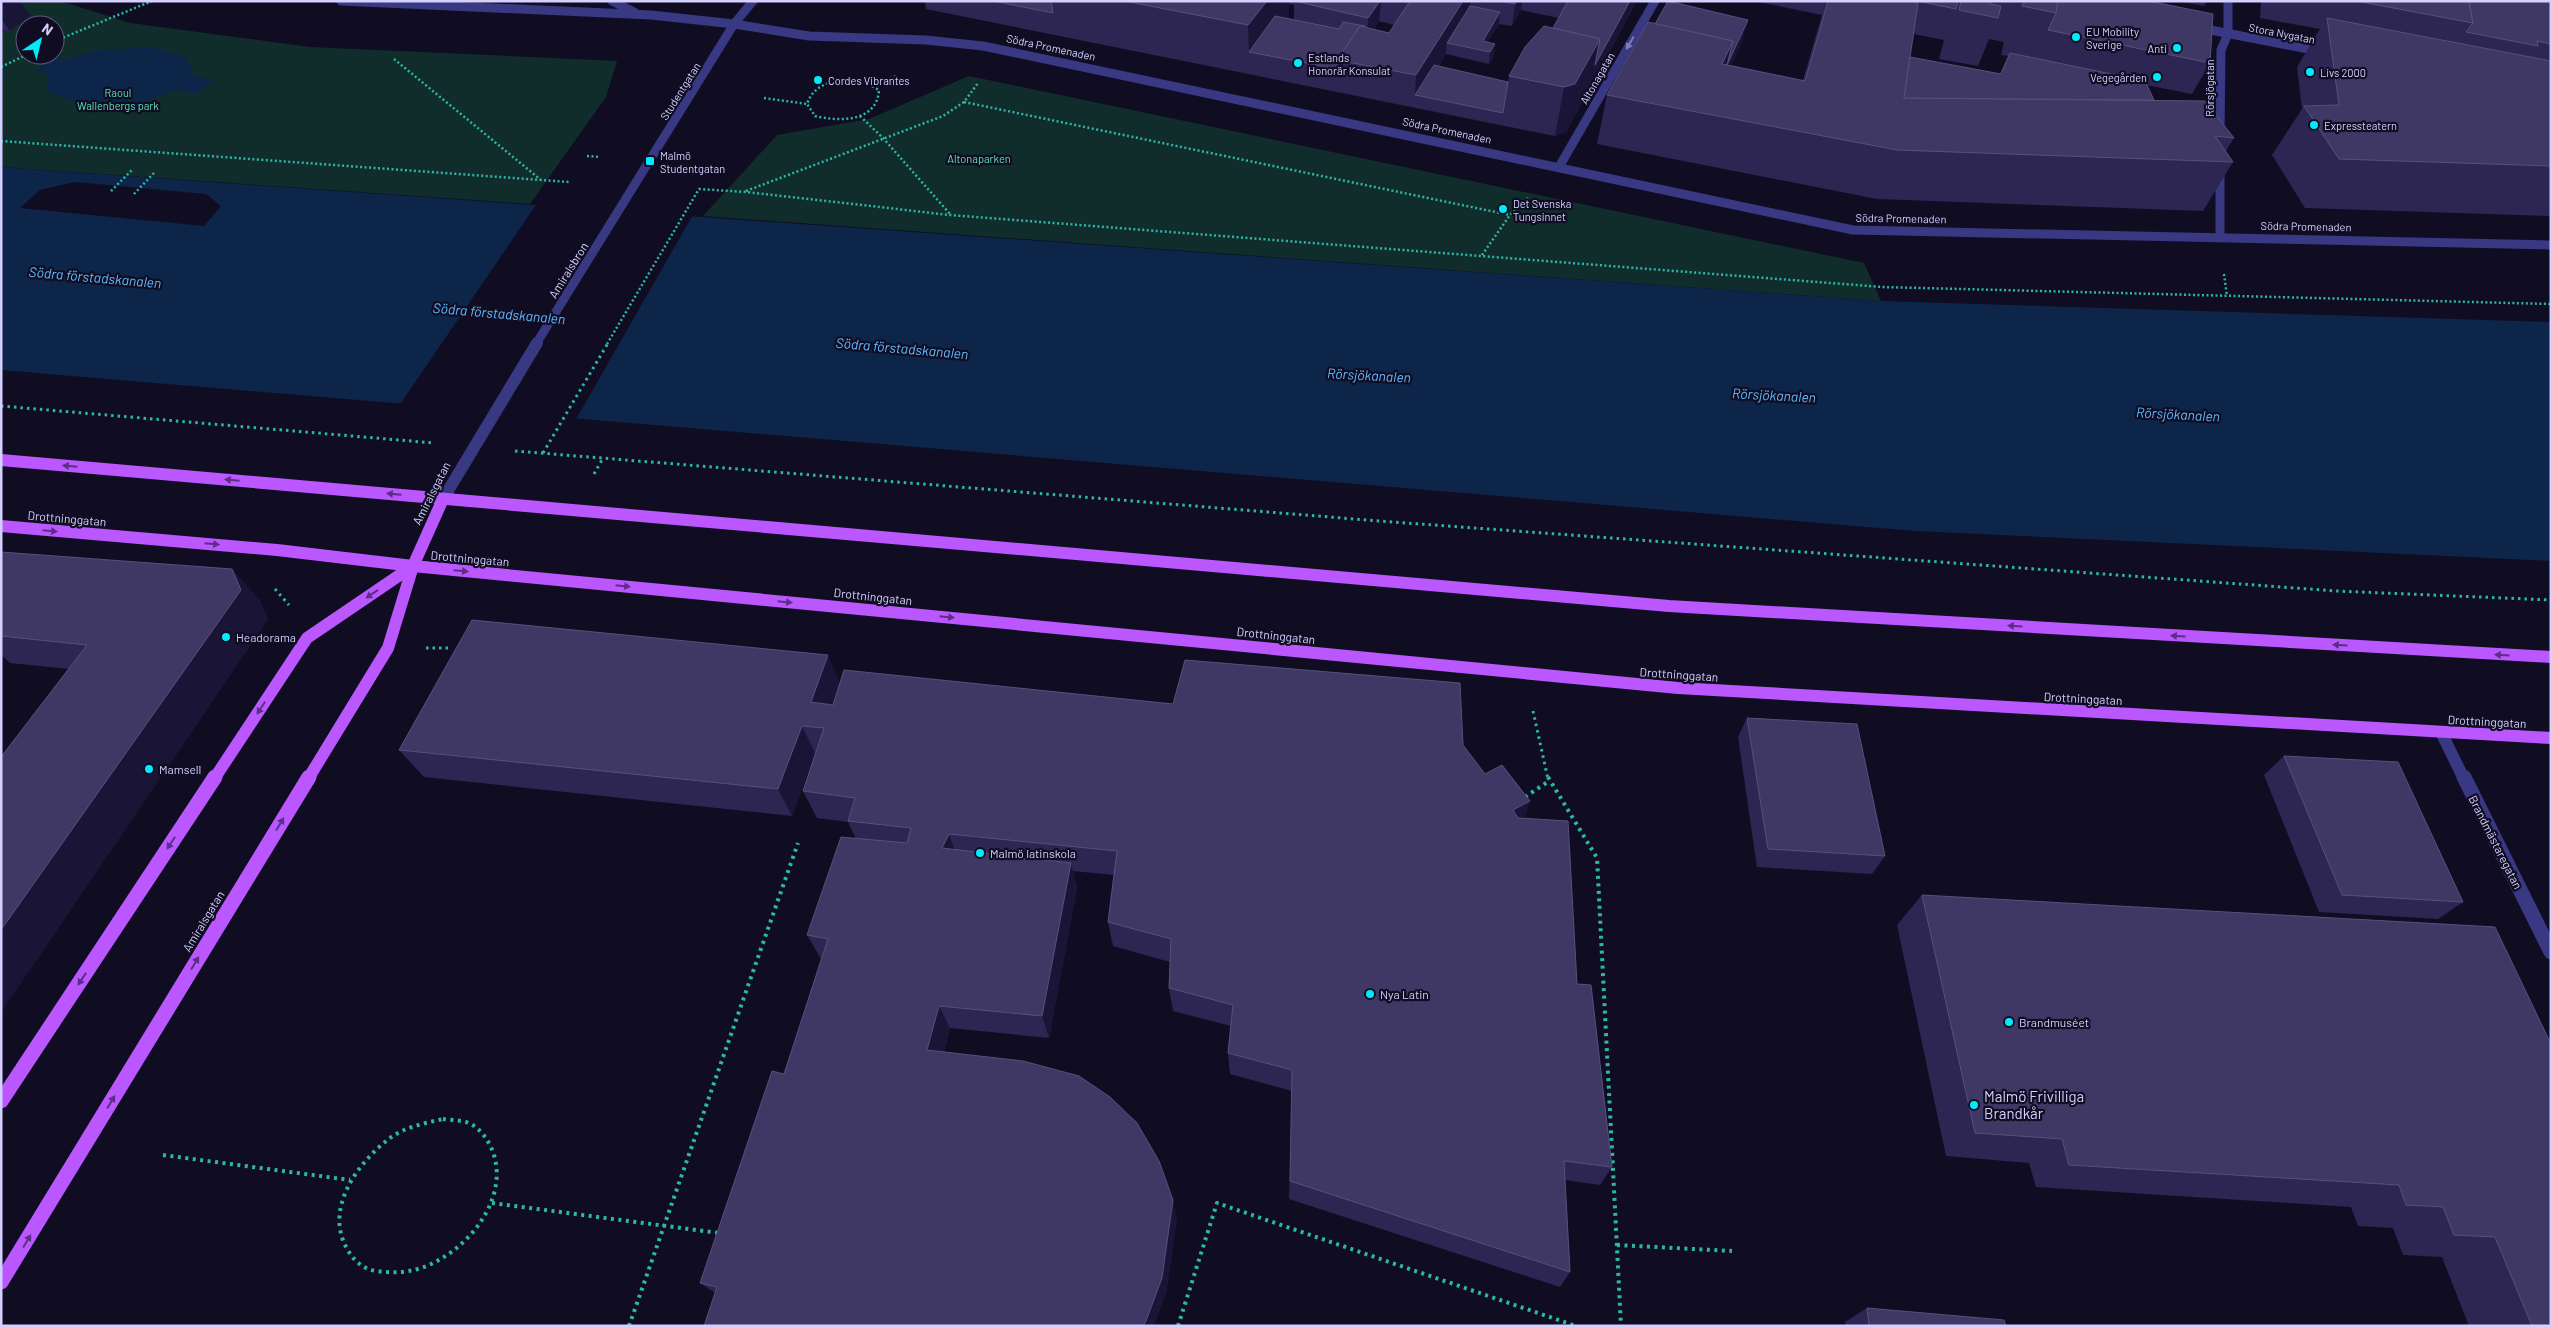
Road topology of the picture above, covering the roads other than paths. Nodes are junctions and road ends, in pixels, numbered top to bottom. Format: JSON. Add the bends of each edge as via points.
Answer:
{"nodes":[{"id":1,"x":342,"y":1,"type":"edge"},
{"id":2,"x":442,"y":1,"type":"edge"},
{"id":3,"x":612,"y":1,"type":"edge"},
{"id":4,"x":753,"y":1,"type":"edge"},
{"id":5,"x":1655,"y":1,"type":"edge"},
{"id":6,"x":2228,"y":1,"type":"edge"},
{"id":7,"x":419,"y":5,"type":"junction"},
{"id":8,"x":638,"y":14,"type":"junction"},
{"id":9,"x":734,"y":24,"type":"junction"},
{"id":10,"x":2181,"y":24,"type":"edge"},
{"id":11,"x":2228,"y":34,"type":"junction"},
{"id":12,"x":2336,"y":54,"type":"edge"},
{"id":13,"x":1560,"y":167,"type":"junction"},
{"id":14,"x":629,"y":195,"type":"joint"},
{"id":15,"x":2220,"y":236,"type":"junction"},
{"id":16,"x":2551,"y":245,"type":"edge"},
{"id":17,"x":479,"y":436,"type":"joint"},
{"id":18,"x":1,"y":460,"type":"edge"},
{"id":19,"x":443,"y":499,"type":"junction"},
{"id":20,"x":1,"y":526,"type":"edge"},
{"id":21,"x":413,"y":566,"type":"junction"},
{"id":22,"x":2551,"y":657,"type":"edge"},
{"id":23,"x":2441,"y":732,"type":"junction"},
{"id":24,"x":2551,"y":738,"type":"edge"},
{"id":25,"x":2551,"y":952,"type":"edge"},
{"id":26,"x":1,"y":1101,"type":"edge"},
{"id":27,"x":1,"y":1282,"type":"edge"}],
"edges":[{"from":1,"to":7,"type":"street","name":"Södra Promenaden"},
{"from":2,"to":7,"type":"street"},
{"from":3,"to":8,"type":"street"},
{"from":4,"to":9,"type":"street","name":"Studentgatan"},
{"from":5,"to":13,"type":"street","name":"Altonagatan","one_way":true},
{"from":6,"to":11,"type":"street","name":"Rörsjögatan"},
{"from":7,"to":8,"type":"street","name":"Södra Promenaden"},
{"from":8,"to":9,"type":"street","name":"Södra Promenaden"},
{"from":9,"to":13,"type":"street","name":"Södra Promenaden","via":[[809,36],[926,40],[984,46]]},
{"from":9,"to":14,"type":"street","name":"Studentgatan"},
{"from":10,"to":11,"type":"street","name":"Stora Nygatan"},
{"from":11,"to":12,"type":"street","name":"Stora Nygatan"},
{"from":11,"to":15,"type":"street","name":"Rörsjögatan","via":[[2221,50]]},
{"from":13,"to":15,"type":"street","name":"Södra Promenaden","via":[[1853,230]]},
{"from":14,"to":17,"type":"street","name":"Amiralsbron"},
{"from":15,"to":16,"type":"street","name":"Södra Promenaden"},
{"from":17,"to":19,"type":"street","name":"Amiralsgatan"},
{"from":19,"to":18,"type":"main road","one_way":true},
{"from":19,"to":21,"type":"main road","name":"Amiralsgatan"},
{"from":22,"to":19,"type":"main road","one_way":true,"via":[[1670,606]]},
{"from":20,"to":21,"type":"main road","name":"Drottninggatan","one_way":true,"via":[[277,550]]},
{"from":21,"to":23,"type":"main road","name":"Drottninggatan","one_way":true,"via":[[1678,688]]},
{"from":21,"to":26,"type":"main road","one_way":true,"via":[[307,638]]},
{"from":27,"to":21,"type":"main road","name":"Amiralsgatan","one_way":true,"via":[[388,648]]},
{"from":23,"to":24,"type":"main road","name":"Drottninggatan"},
{"from":23,"to":25,"type":"street","name":"Brandmästaregatan"}]}
